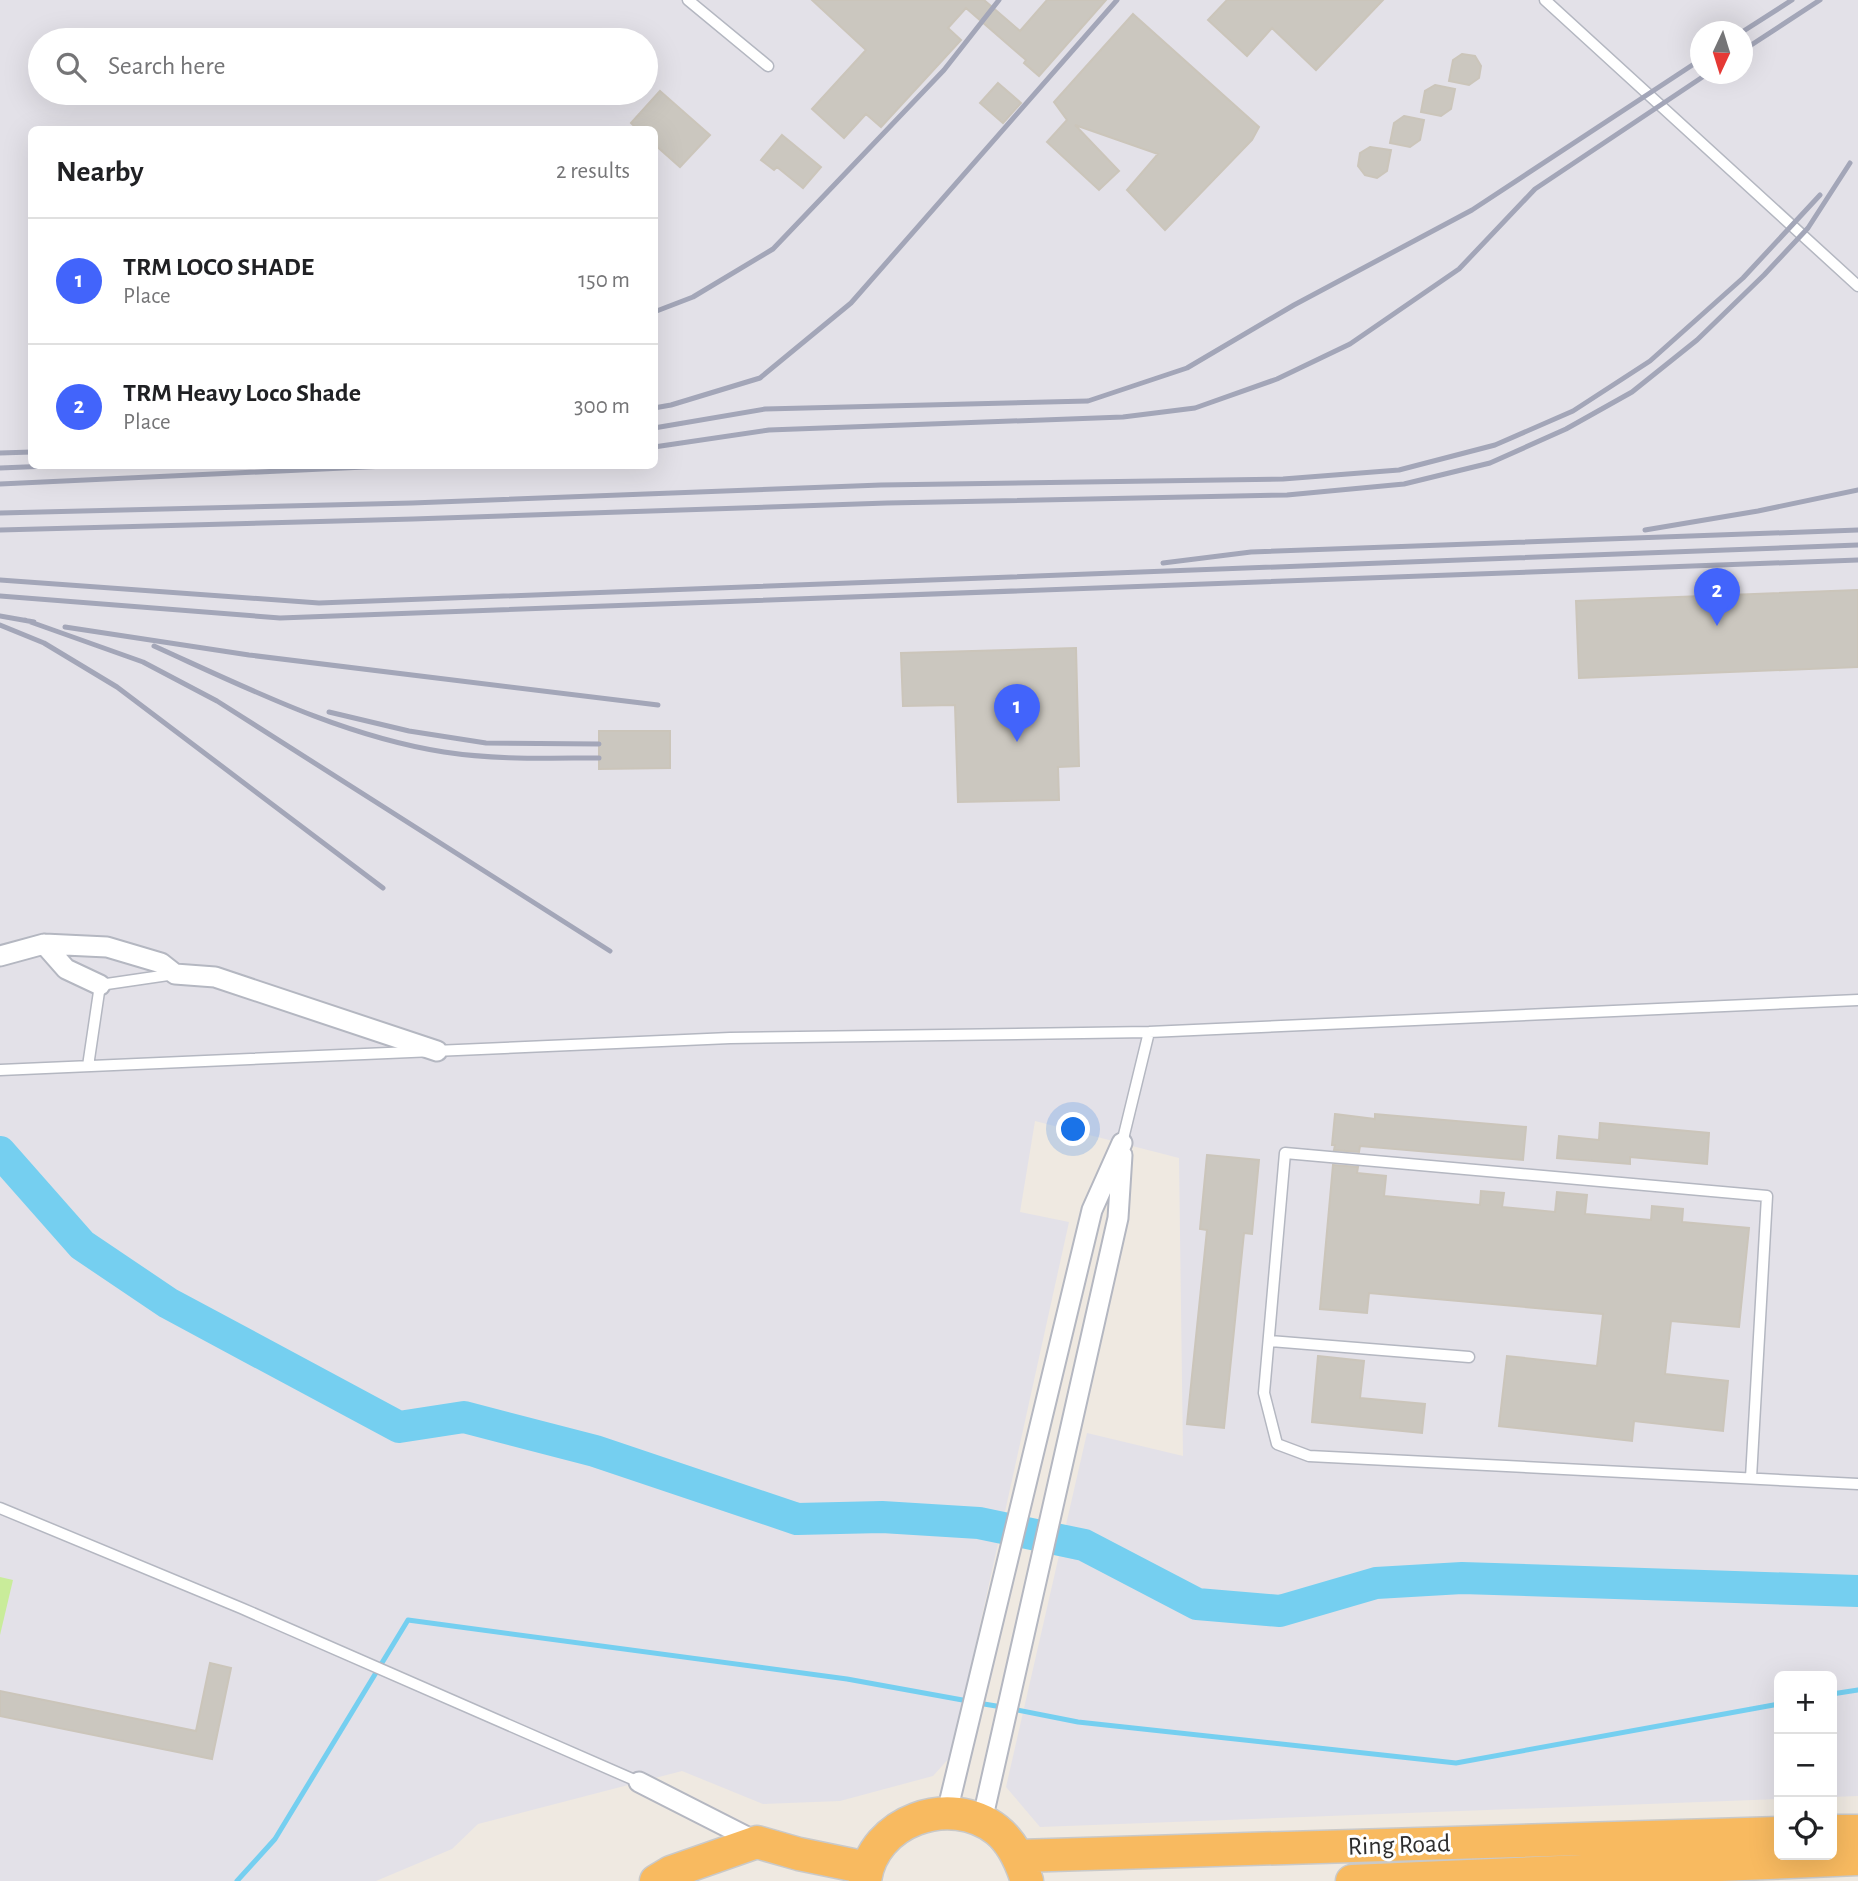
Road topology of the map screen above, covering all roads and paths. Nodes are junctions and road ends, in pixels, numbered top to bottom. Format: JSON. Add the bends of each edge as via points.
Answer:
{"nodes":[{"id":1,"x":688,"y":0,"type":"edge"},
{"id":2,"x":1545,"y":0,"type":"edge"},
{"id":3,"x":768,"y":66,"type":"dead end"},
{"id":4,"x":1858,"y":286,"type":"edge"},
{"id":5,"x":44,"y":944,"type":"junction"},
{"id":6,"x":0,"y":956,"type":"edge"},
{"id":7,"x":175,"y":974,"type":"junction"},
{"id":8,"x":100,"y":985,"type":"junction"},
{"id":9,"x":1858,"y":1000,"type":"edge"},
{"id":10,"x":1149,"y":1032,"type":"junction"},
{"id":11,"x":438,"y":1051,"type":"junction"},
{"id":12,"x":88,"y":1066,"type":"junction"},
{"id":13,"x":0,"y":1070,"type":"edge"},
{"id":14,"x":1122,"y":1143,"type":"junction"},
{"id":15,"x":1269,"y":1341,"type":"junction"},
{"id":16,"x":1469,"y":1357,"type":"dead end"},
{"id":17,"x":1751,"y":1478,"type":"junction"},
{"id":18,"x":1858,"y":1484,"type":"edge"},
{"id":19,"x":0,"y":1508,"type":"edge"},
{"id":20,"x":639,"y":1782,"type":"joint"},
{"id":21,"x":947,"y":1812,"type":"junction"},
{"id":22,"x":982,"y":1821,"type":"junction"},
{"id":23,"x":1858,"y":1830,"type":"edge"},
{"id":24,"x":1837,"y":1831,"type":"edge"},
{"id":25,"x":1774,"y":1833,"type":"edge"},
{"id":26,"x":757,"y":1842,"type":"junction"},
{"id":27,"x":1858,"y":1859,"type":"edge"},
{"id":28,"x":1023,"y":1869,"type":"edge"},
{"id":29,"x":1818,"y":1871,"type":"edge"},
{"id":30,"x":1704,"y":1874,"type":"edge"},
{"id":31,"x":866,"y":1875,"type":"edge"},
{"id":32,"x":656,"y":1881,"type":"edge"},
{"id":33,"x":1352,"y":1881,"type":"edge"}],
"edges":[{"from":1,"to":3,"type":"lane"},
{"from":2,"to":4,"type":"lane"},
{"from":5,"to":6,"type":"street"},
{"from":5,"to":7,"type":"street","via":[[107,947],[161,963]]},
{"from":5,"to":8,"type":"street","via":[[66,970]]},
{"from":7,"to":8,"type":"lane"},
{"from":7,"to":11,"type":"street","via":[[215,977]]},
{"from":8,"to":12,"type":"lane"},
{"from":9,"to":10,"type":"lane"},
{"from":10,"to":11,"type":"lane","via":[[730,1038]]},
{"from":10,"to":14,"type":"lane"},
{"from":11,"to":12,"type":"lane"},
{"from":12,"to":13,"type":"lane"},
{"from":14,"to":21,"type":"street","via":[[1092,1210]]},
{"from":14,"to":22,"type":"street","via":[[1118,1218]]},
{"from":15,"to":16,"type":"lane"},
{"from":15,"to":17,"type":"lane","via":[[1264,1393],[1277,1444],[1309,1456]]},
{"from":15,"to":17,"type":"lane","via":[[1286,1153],[1767,1196]]},
{"from":17,"to":18,"type":"lane"},
{"from":19,"to":20,"type":"lane"},
{"from":20,"to":26,"type":"street"},
{"from":21,"to":22,"type":"highway"},
{"from":21,"to":31,"type":"highway","via":[[908,1821],[881,1843]]},
{"from":22,"to":28,"type":"highway","via":[[998,1831]]},
{"from":23,"to":24,"type":"highway"},
{"from":25,"to":28,"type":"highway","name":"Ring Road"},
{"from":26,"to":31,"type":"highway"},
{"from":26,"to":32,"type":"highway"},
{"from":27,"to":29,"type":"highway","name":"Ring Road"},
{"from":29,"to":30,"type":"highway","name":"Ring Road"},
{"from":30,"to":33,"type":"highway","name":"Ring Road"}]}
